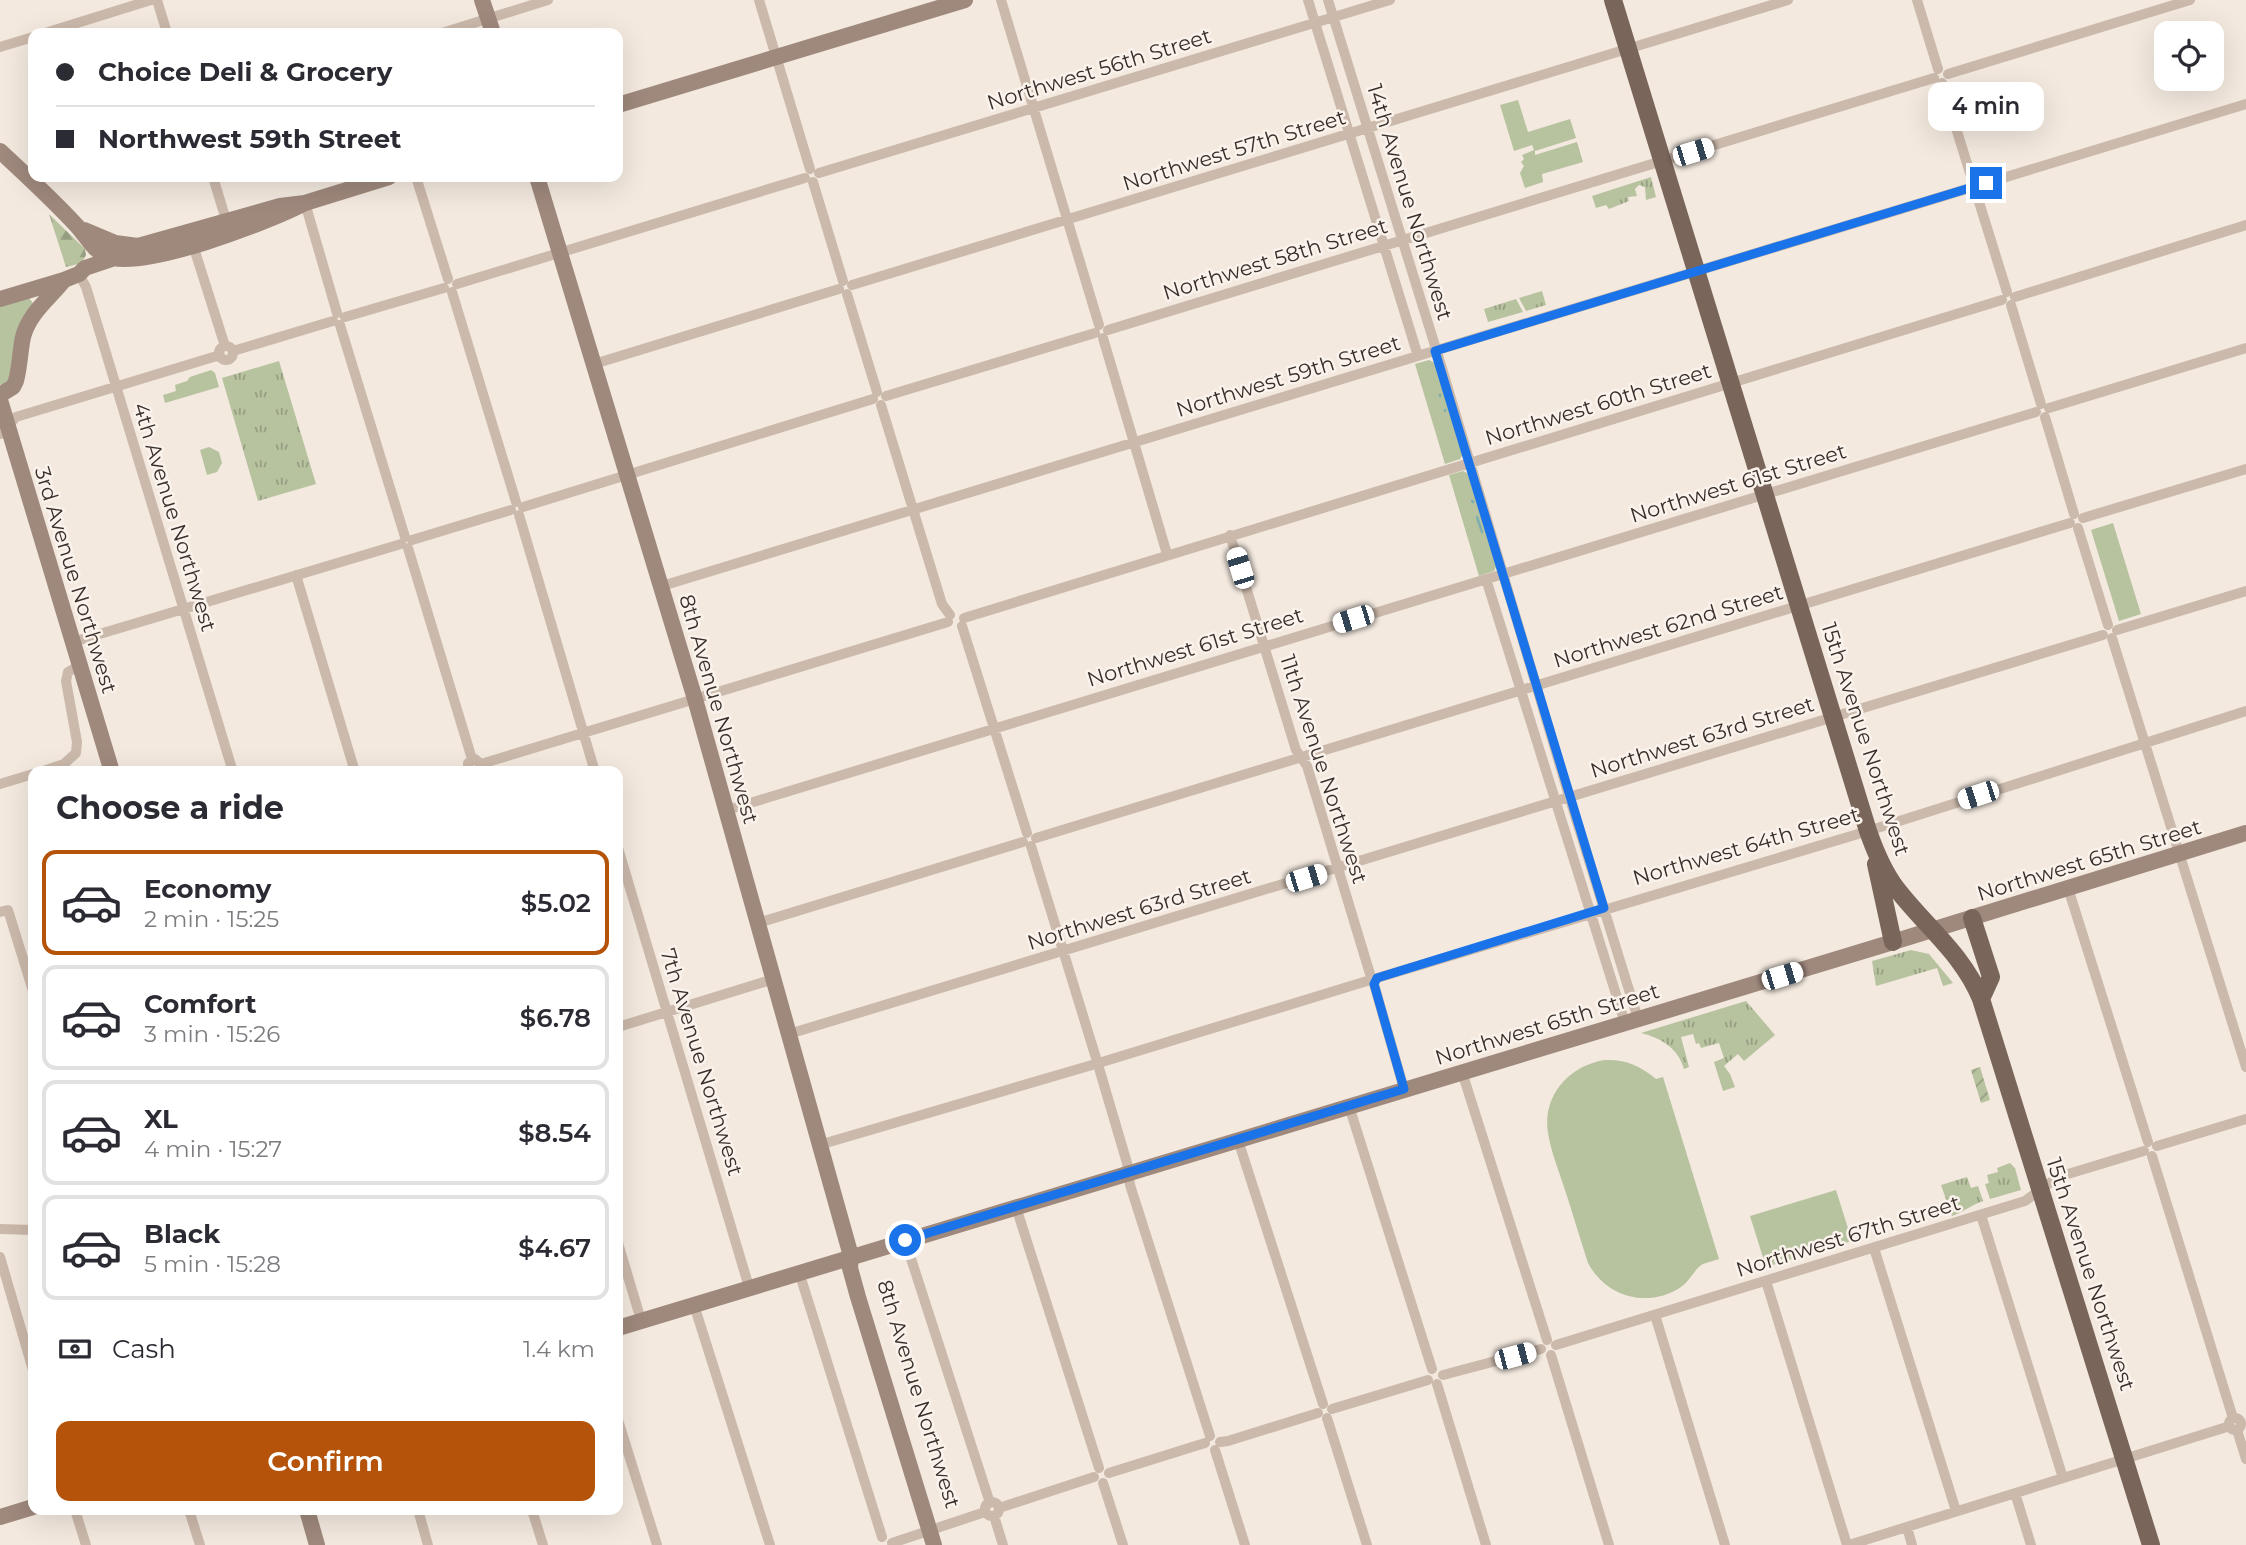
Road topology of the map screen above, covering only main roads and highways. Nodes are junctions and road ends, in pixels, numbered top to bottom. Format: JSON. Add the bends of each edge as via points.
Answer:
{"nodes":[{"id":1,"x":1613,"y":0,"type":"edge"},
{"id":2,"x":1870,"y":837,"type":"junction"},
{"id":3,"x":1972,"y":918,"type":"road end"},
{"id":4,"x":1894,"y":942,"type":"road end"},
{"id":5,"x":1981,"y":999,"type":"junction"},
{"id":6,"x":2151,"y":1545,"type":"edge"}],
"edges":[{"from":1,"to":2,"type":"main road","name":"15th Avenue Northwest"},
{"from":2,"to":4,"type":"main road"},
{"from":2,"to":5,"type":"main road","name":"15th Avenue Northwest","via":[[1895,886],[1967,971]]},
{"from":3,"to":5,"type":"main road","via":[[1991,977]]},
{"from":5,"to":6,"type":"main road","name":"15th Avenue Northwest"}]}
